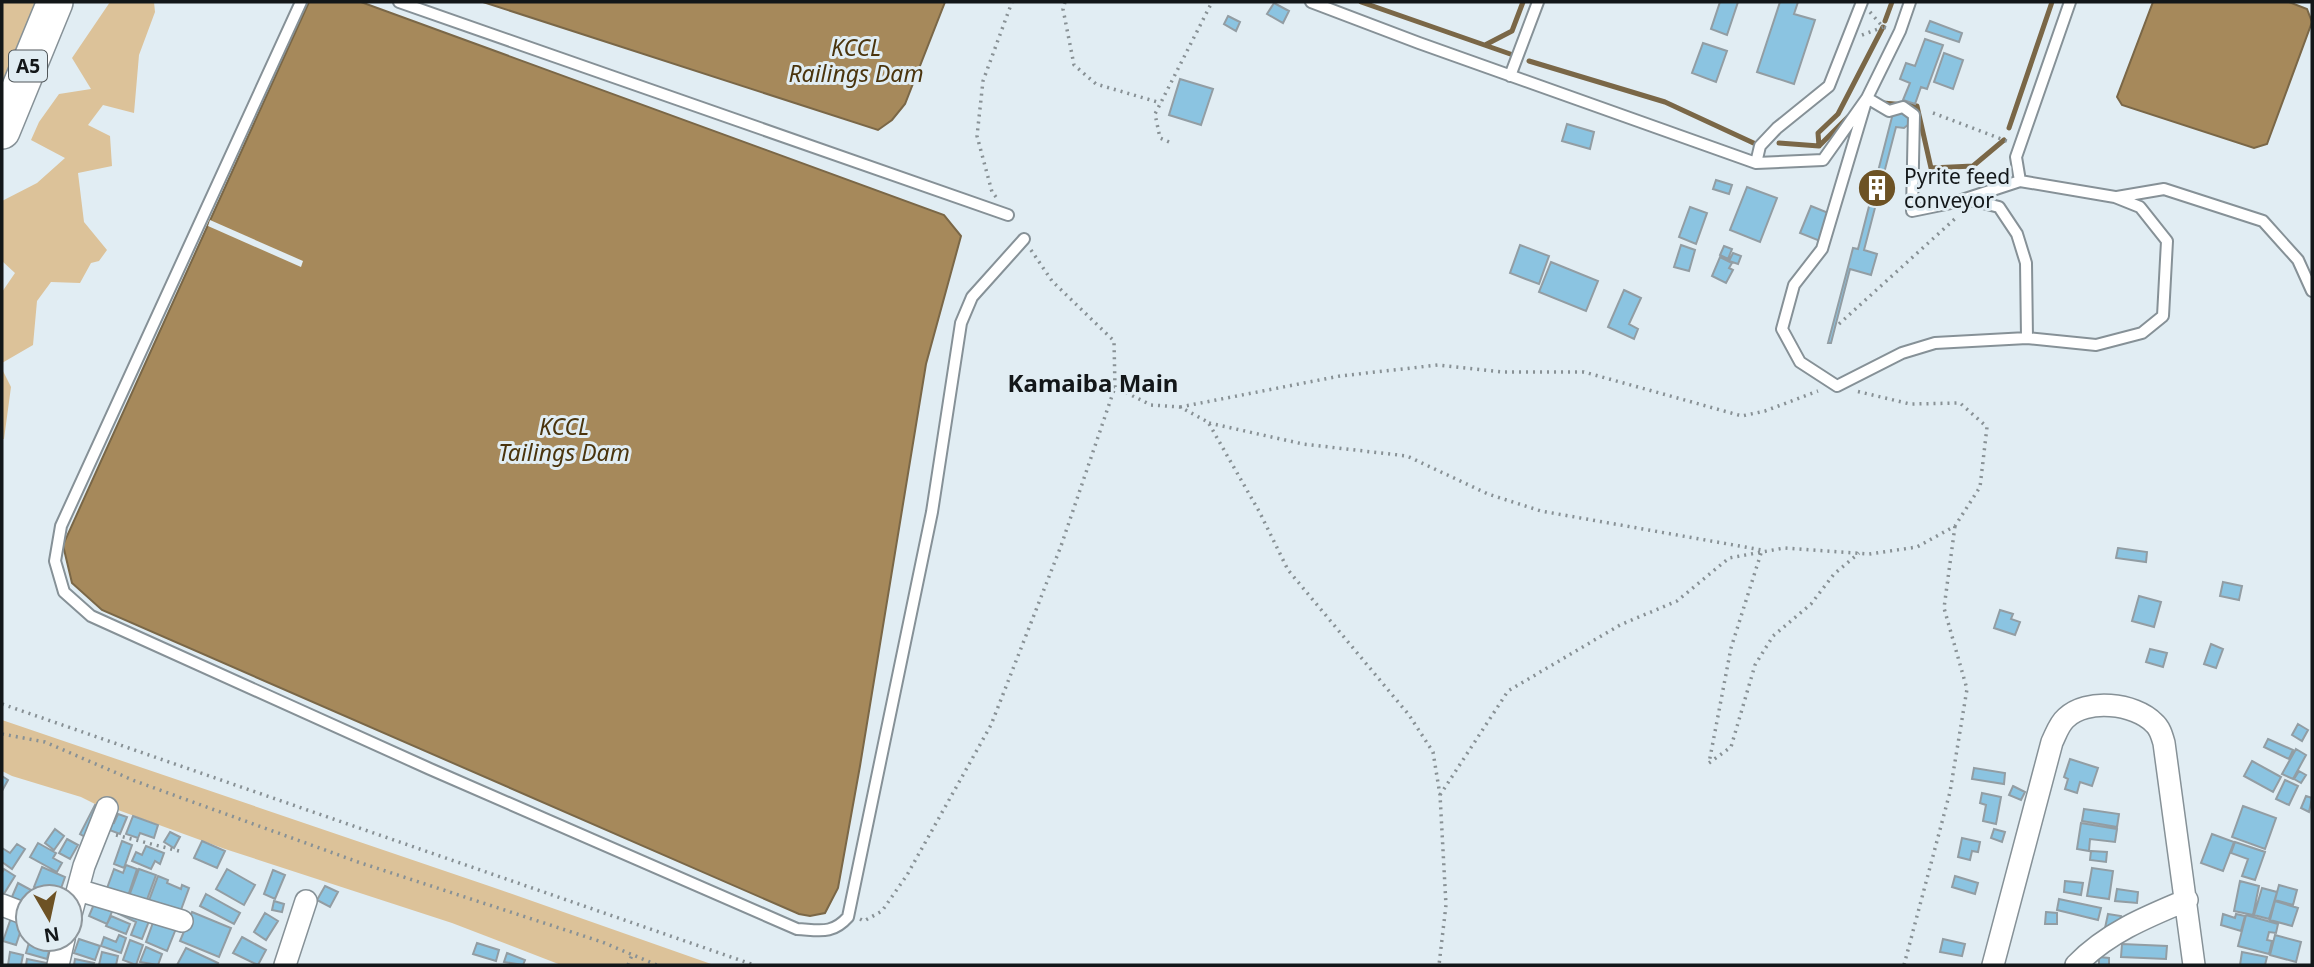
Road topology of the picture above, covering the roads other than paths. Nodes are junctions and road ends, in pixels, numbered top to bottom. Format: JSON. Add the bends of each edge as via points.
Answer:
{"nodes":[{"id":1,"x":55,"y":2,"type":"edge"},
{"id":2,"x":301,"y":2,"type":"edge"},
{"id":3,"x":399,"y":2,"type":"edge"},
{"id":4,"x":1311,"y":2,"type":"edge"},
{"id":5,"x":1538,"y":2,"type":"edge"},
{"id":6,"x":1862,"y":2,"type":"edge"},
{"id":7,"x":1910,"y":2,"type":"edge"},
{"id":8,"x":2070,"y":2,"type":"edge"},
{"id":9,"x":1337,"y":7,"type":"edge"},
{"id":10,"x":1510,"y":76,"type":"junction"},
{"id":11,"x":1867,"y":98,"type":"junction"},
{"id":12,"x":2,"y":131,"type":"edge"},
{"id":13,"x":1756,"y":163,"type":"junction"},
{"id":14,"x":2020,"y":181,"type":"junction"},
{"id":15,"x":2115,"y":197,"type":"junction"},
{"id":16,"x":1956,"y":202,"type":"junction"},
{"id":17,"x":1008,"y":215,"type":"road end"},
{"id":18,"x":1024,"y":239,"type":"road end"},
{"id":19,"x":2312,"y":291,"type":"edge"},
{"id":20,"x":2027,"y":338,"type":"junction"},
{"id":21,"x":103,"y":817,"type":"road end"},
{"id":22,"x":80,"y":883,"type":"edge"},
{"id":23,"x":84,"y":892,"type":"edge"},
{"id":24,"x":2187,"y":900,"type":"junction"},
{"id":25,"x":306,"y":901,"type":"dead end"},
{"id":26,"x":182,"y":921,"type":"dead end"},
{"id":27,"x":285,"y":965,"type":"edge"},
{"id":28,"x":1993,"y":965,"type":"edge"},
{"id":29,"x":2076,"y":965,"type":"edge"},
{"id":30,"x":2194,"y":965,"type":"edge"}],
"edges":[{"from":1,"to":12,"type":"highway","number":"A5"},
{"from":2,"to":18,"type":"lane","via":[[61,526],[55,561],[64,592],[104,622],[797,929],[838,928],[848,917],[932,512],[961,323],[972,297]]},
{"from":3,"to":17,"type":"lane"},
{"from":4,"to":9,"type":"lane"},
{"from":5,"to":10,"type":"lane"},
{"from":6,"to":13,"type":"lane","via":[[1829,86],[1760,146]]},
{"from":7,"to":11,"type":"lane"},
{"from":8,"to":14,"type":"lane","via":[[2016,157]]},
{"from":9,"to":10,"type":"lane"},
{"from":10,"to":13,"type":"lane"},
{"from":11,"to":13,"type":"lane","via":[[1823,160]]},
{"from":11,"to":16,"type":"lane","via":[[1889,111],[1903,107],[1914,116],[1912,211]]},
{"from":11,"to":20,"type":"lane","via":[[1822,249],[1794,285],[1782,329],[1800,362],[1837,386],[1902,353],[1935,343]]},
{"from":14,"to":15,"type":"lane"},
{"from":14,"to":16,"type":"lane"},
{"from":15,"to":19,"type":"lane","via":[[2164,189],[2263,221],[2298,260]]},
{"from":15,"to":20,"type":"lane","via":[[2140,207],[2167,241],[2163,316],[2142,333],[2096,345]]},
{"from":16,"to":20,"type":"lane","via":[[1999,207],[2017,234],[2026,263]]},
{"from":21,"to":22,"type":"street"},
{"from":23,"to":26,"type":"street"},
{"from":24,"to":28,"type":"street","via":[[2160,732],[2143,715],[2125,708],[2081,709],[2067,717],[2052,742]]},
{"from":24,"to":29,"type":"street","via":[[2136,921],[2092,948]]},
{"from":24,"to":30,"type":"street"},
{"from":25,"to":27,"type":"street"}]}
